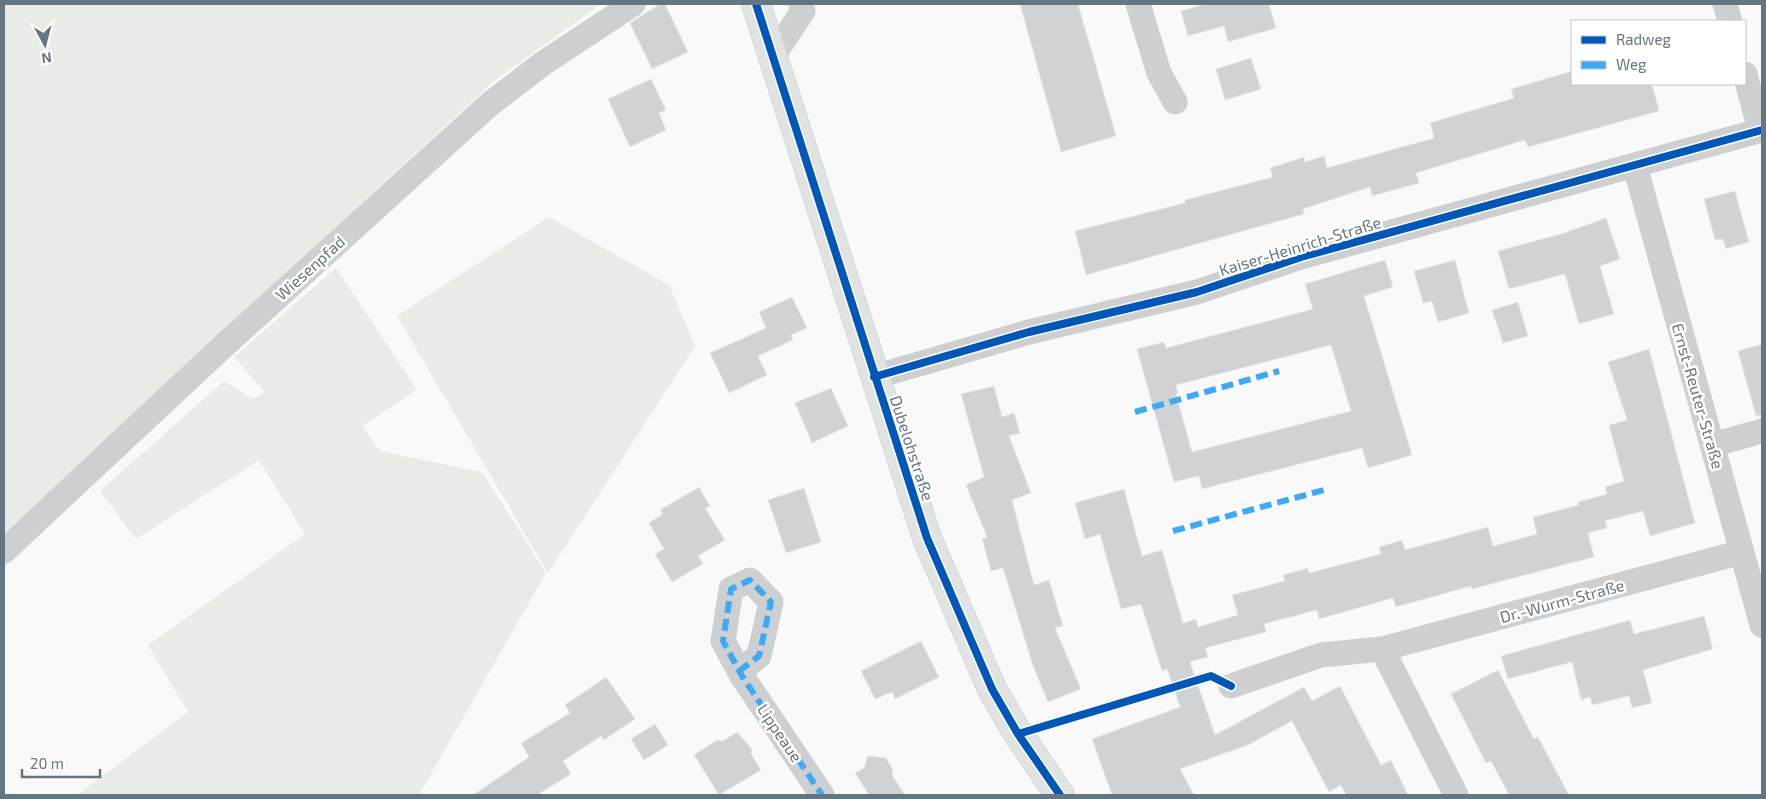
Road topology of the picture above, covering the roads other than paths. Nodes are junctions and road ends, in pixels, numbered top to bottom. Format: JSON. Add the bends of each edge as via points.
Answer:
{"nodes":[{"id":1,"x":633,"y":4,"type":"edge"},
{"id":2,"x":756,"y":4,"type":"edge"},
{"id":3,"x":1138,"y":4,"type":"edge"},
{"id":4,"x":1725,"y":4,"type":"edge"},
{"id":5,"x":809,"y":6,"type":"edge"},
{"id":6,"x":1730,"y":20,"type":"edge"},
{"id":7,"x":773,"y":56,"type":"junction"},
{"id":8,"x":1746,"y":78,"type":"edge"},
{"id":9,"x":1175,"y":102,"type":"dead end"},
{"id":10,"x":1761,"y":130,"type":"edge"},
{"id":11,"x":1635,"y":166,"type":"junction"},
{"id":12,"x":874,"y":377,"type":"junction"},
{"id":13,"x":1762,"y":431,"type":"edge"},
{"id":14,"x":1712,"y":445,"type":"junction"},
{"id":15,"x":4,"y":551,"type":"edge"},
{"id":16,"x":1742,"y":552,"type":"junction"},
{"id":17,"x":1762,"y":625,"type":"edge"},
{"id":18,"x":1382,"y":649,"type":"junction"},
{"id":19,"x":739,"y":671,"type":"dead end"},
{"id":20,"x":1231,"y":686,"type":"dead end"},
{"id":21,"x":822,"y":795,"type":"edge"},
{"id":22,"x":1060,"y":795,"type":"edge"},
{"id":23,"x":1456,"y":795,"type":"edge"}],
"edges":[{"from":1,"to":15,"type":"street","name":"Wiesenpfad","via":[[542,64],[490,104]]},
{"from":2,"to":7,"type":"main road","name":"Dubelohstraße"},
{"from":3,"to":9,"type":"street","via":[[1159,73]]},
{"from":4,"to":6,"type":"street"},
{"from":5,"to":7,"type":"street"},
{"from":7,"to":12,"type":"main road","name":"Dubelohstraße"},
{"from":8,"to":10,"type":"street"},
{"from":10,"to":11,"type":"street","name":"Kaiser-Heinrich-Straße"},
{"from":11,"to":12,"type":"street","name":"Kaiser-Heinrich-Straße","via":[[1302,257],[1197,292],[1029,332]]},
{"from":11,"to":14,"type":"street","name":"Ernst-Reuter-Straße"},
{"from":12,"to":22,"type":"main road","name":"Dubelohstraße","via":[[927,538],[992,689]]},
{"from":13,"to":14,"type":"street"},
{"from":14,"to":16,"type":"street","name":"Ernst-Reuter-Straße"},
{"from":16,"to":17,"type":"street","name":"Ernst-Reuter-Straße"},
{"from":16,"to":18,"type":"street","name":"Dr.-Wurm-Straße"},
{"from":18,"to":20,"type":"street","name":"Dr.-Wurm-Straße","via":[[1321,655]]},
{"from":18,"to":23,"type":"street"},
{"from":19,"to":21,"type":"street","name":"Lippeaue"}]}
